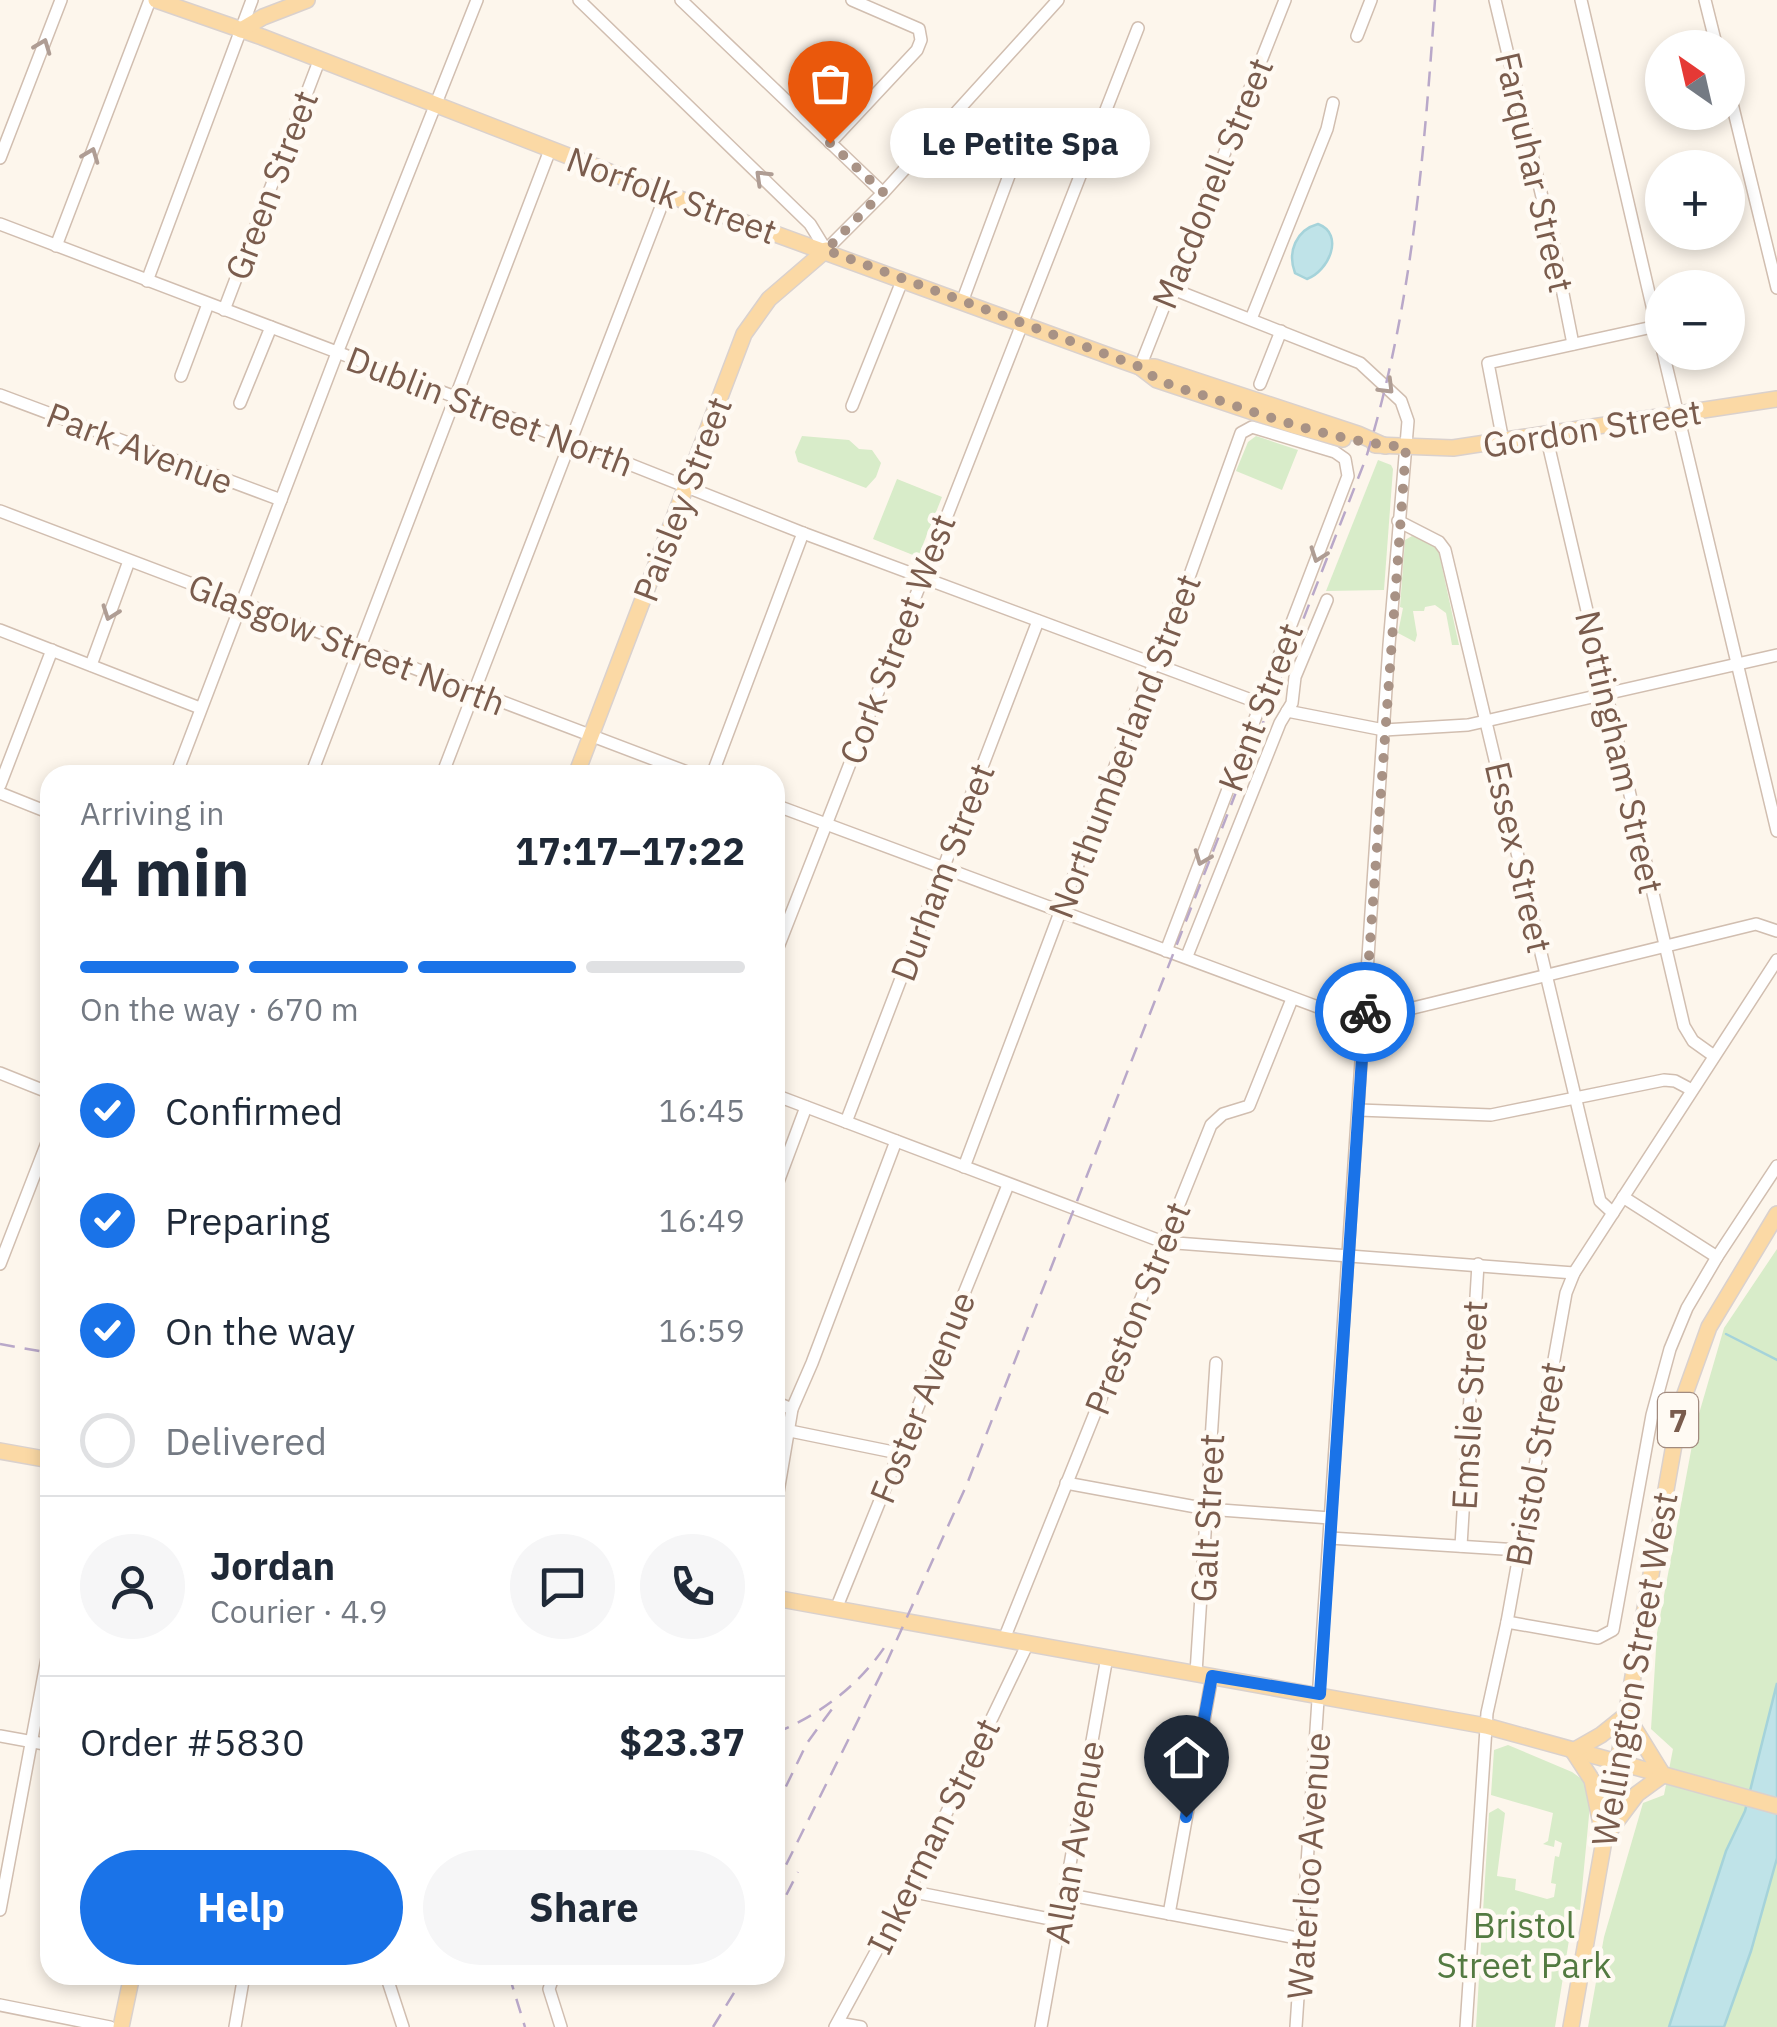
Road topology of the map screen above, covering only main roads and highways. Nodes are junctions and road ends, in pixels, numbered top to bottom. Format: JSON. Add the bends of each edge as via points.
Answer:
{"nodes":[{"id":1,"x":153,"y":0,"type":"edge"},
{"id":2,"x":306,"y":0,"type":"edge"},
{"id":3,"x":241,"y":30,"type":"junction"},
{"id":4,"x":826,"y":250,"type":"junction"},
{"id":5,"x":1777,"y":399,"type":"edge"},
{"id":6,"x":1406,"y":447,"type":"joint"},
{"id":7,"x":580,"y":765,"type":"edge"},
{"id":8,"x":1777,"y":1214,"type":"edge"},
{"id":9,"x":0,"y":1451,"type":"edge"},
{"id":10,"x":40,"y":1457,"type":"edge"},
{"id":11,"x":785,"y":1600,"type":"edge"},
{"id":12,"x":1626,"y":1715,"type":"junction"},
{"id":13,"x":1572,"y":1750,"type":"junction"},
{"id":14,"x":1618,"y":1765,"type":"junction"},
{"id":15,"x":1663,"y":1775,"type":"junction"},
{"id":16,"x":1777,"y":1806,"type":"edge"},
{"id":17,"x":1604,"y":1837,"type":"junction"},
{"id":18,"x":130,"y":1985,"type":"edge"},
{"id":19,"x":121,"y":2027,"type":"edge"},
{"id":20,"x":1570,"y":2027,"type":"edge"}],
"edges":[{"from":1,"to":3,"type":"main road","name":"Norfolk Street"},
{"from":2,"to":3,"type":"main road"},
{"from":3,"to":4,"type":"main road","name":"Norfolk Street"},
{"from":4,"to":6,"type":"main road","name":"Norfolk Street","via":[[1140,367],[1385,446]]},
{"from":4,"to":7,"type":"main road","name":"Paisley Street","via":[[752,318]]},
{"from":5,"to":6,"type":"main road","name":"Gordon Street","via":[[1453,448]]},
{"from":8,"to":12,"type":"main road","name":"Wellington Street West","number":"7","via":[[1728,1290],[1681,1405]]},
{"from":9,"to":10,"type":"main road"},
{"from":11,"to":13,"type":"main road","via":[[1320,1694]]},
{"from":12,"to":13,"type":"main road"},
{"from":12,"to":14,"type":"main road","name":"Wellington Street West","number":"7"},
{"from":12,"to":15,"type":"main road"},
{"from":13,"to":14,"type":"main road"},
{"from":13,"to":17,"type":"main road","via":[[1592,1780]]},
{"from":14,"to":15,"type":"main road"},
{"from":14,"to":17,"type":"main road","name":"Wellington Street West","number":"7"},
{"from":15,"to":16,"type":"main road"},
{"from":15,"to":17,"type":"main road","via":[[1637,1794]]},
{"from":17,"to":20,"type":"main road","name":"Wellington Street West","number":"7"},
{"from":18,"to":19,"type":"main road"}]}
